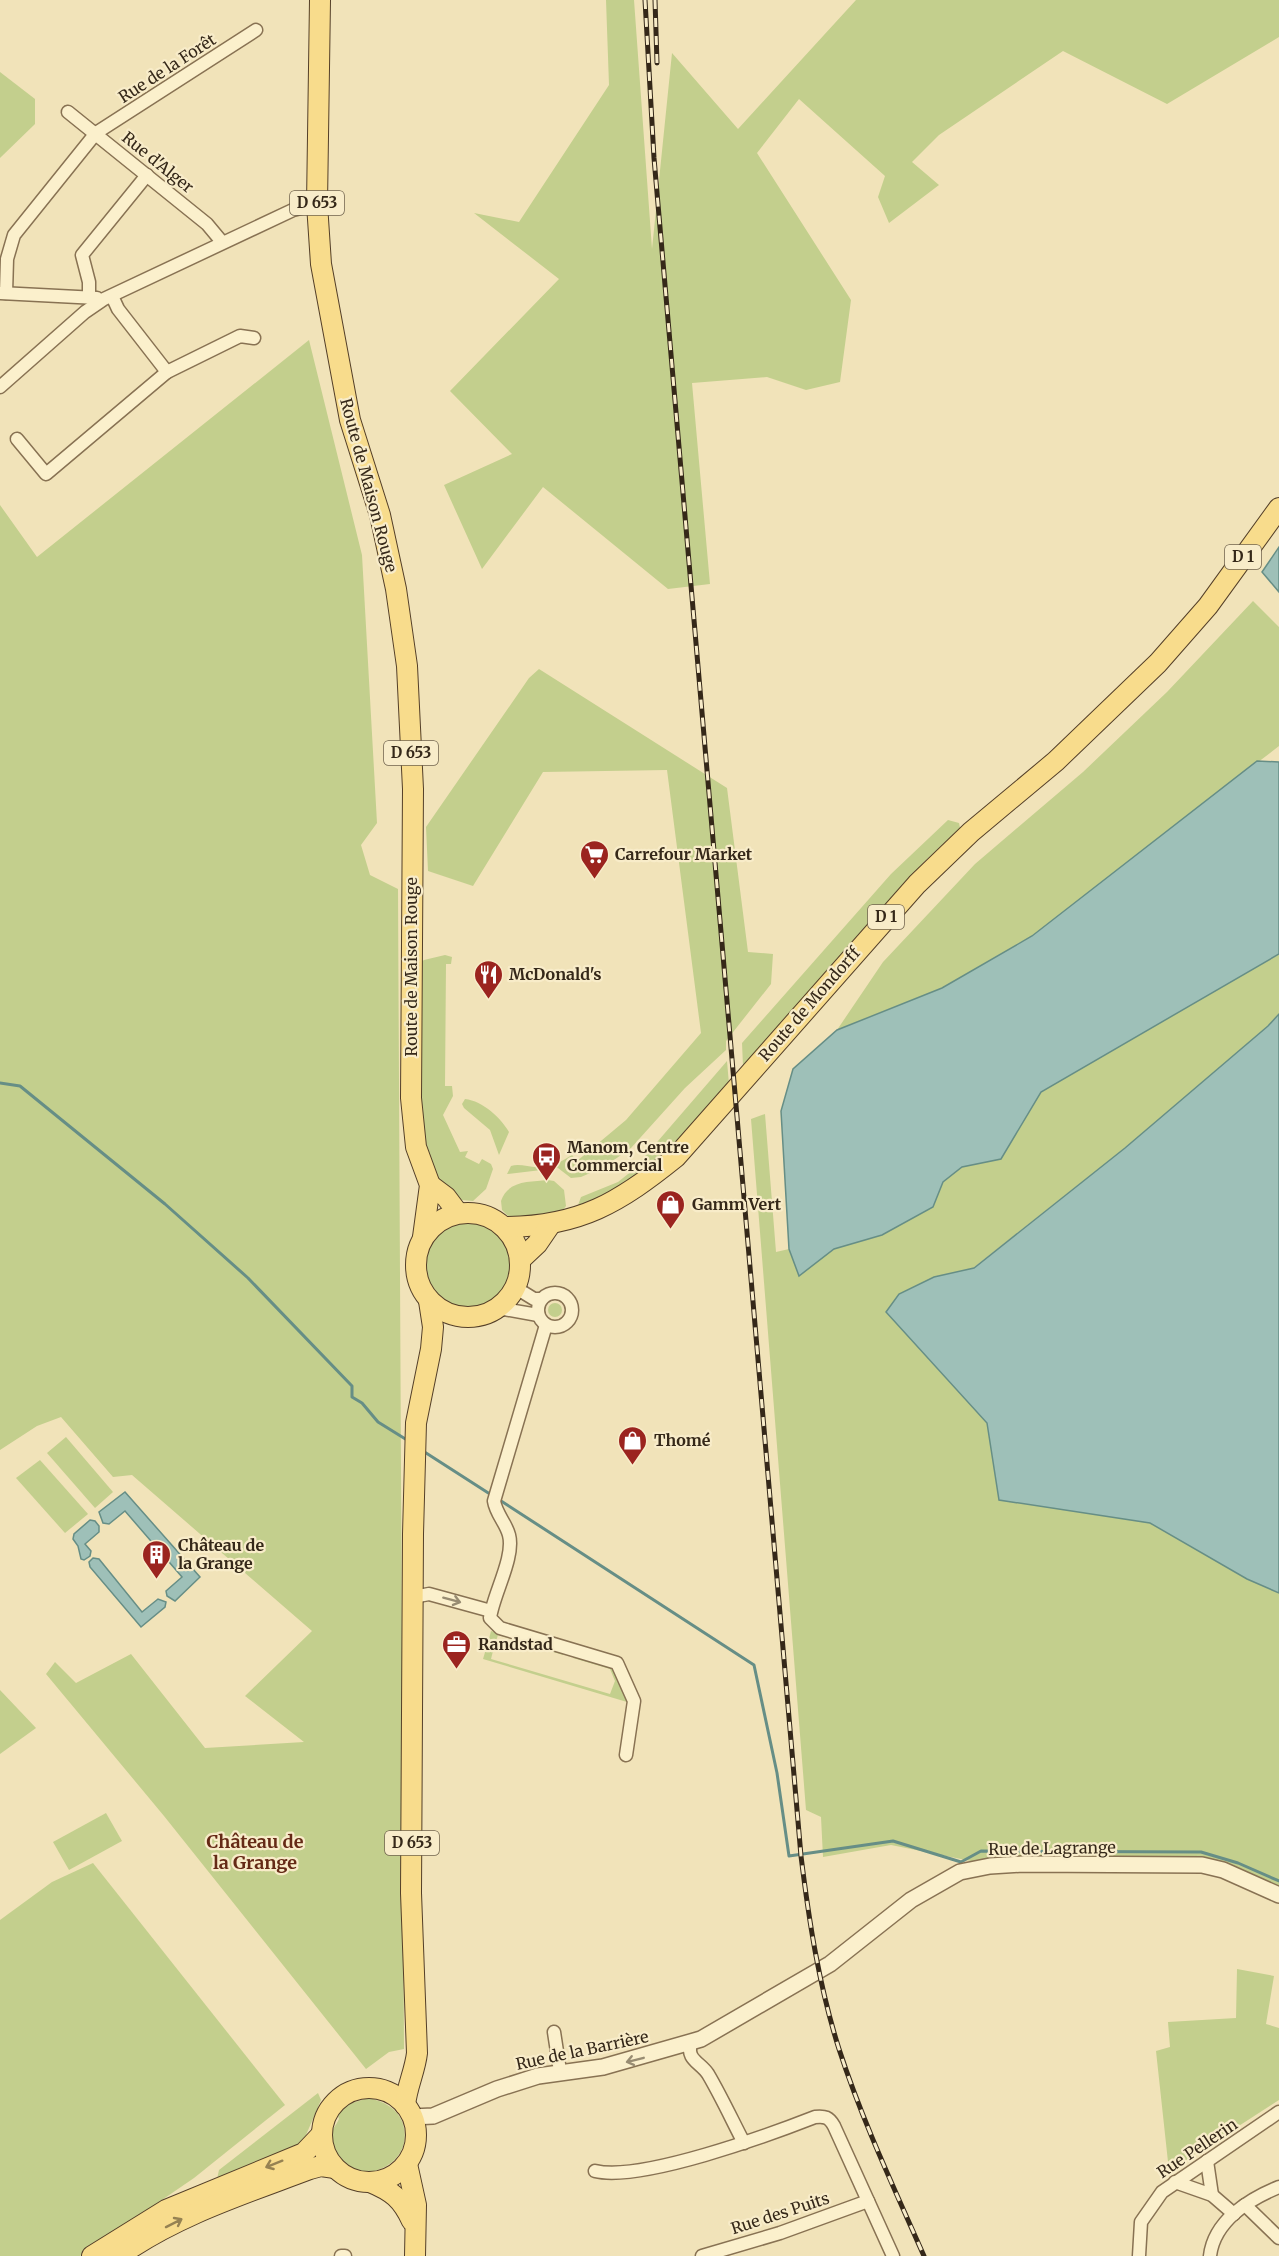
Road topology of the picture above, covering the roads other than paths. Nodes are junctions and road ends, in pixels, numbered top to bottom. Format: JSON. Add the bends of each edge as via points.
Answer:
{"nodes":[{"id":1,"x":320,"y":0,"type":"edge"},
{"id":2,"x":256,"y":30,"type":"dead end"},
{"id":3,"x":68,"y":112,"type":"dead end"},
{"id":4,"x":96,"y":133,"type":"junction"},
{"id":5,"x":147,"y":175,"type":"junction"},
{"id":6,"x":317,"y":204,"type":"junction"},
{"id":7,"x":222,"y":242,"type":"junction"},
{"id":8,"x":3,"y":293,"type":"edge"},
{"id":9,"x":89,"y":297,"type":"junction"},
{"id":10,"x":108,"y":298,"type":"junction"},
{"id":11,"x":254,"y":338,"type":"dead end"},
{"id":12,"x":167,"y":372,"type":"junction"},
{"id":13,"x":0,"y":387,"type":"edge"},
{"id":14,"x":17,"y":439,"type":"dead end"},
{"id":15,"x":1279,"y":508,"type":"edge"},
{"id":16,"x":430,"y":1185,"type":"junction"},
{"id":17,"x":458,"y":1213,"type":"junction"},
{"id":18,"x":550,"y":1225,"type":"junction"},
{"id":19,"x":504,"y":1227,"type":"junction"},
{"id":20,"x":423,"y":1237,"type":"junction"},
{"id":21,"x":520,"y":1260,"type":"junction"},
{"id":22,"x":518,"y":1282,"type":"junction"},
{"id":23,"x":541,"y":1299,"type":"junction"},
{"id":24,"x":429,"y":1301,"type":"junction"},
{"id":25,"x":498,"y":1308,"type":"junction"},
{"id":26,"x":455,"y":1316,"type":"junction"},
{"id":27,"x":542,"y":1320,"type":"junction"},
{"id":28,"x":431,"y":1349,"type":"junction"},
{"id":29,"x":412,"y":1597,"type":"junction"},
{"id":30,"x":491,"y":1615,"type":"junction"},
{"id":31,"x":626,"y":1755,"type":"dead end"},
{"id":32,"x":1279,"y":1895,"type":"edge"},
{"id":33,"x":847,"y":1952,"type":"joint"},
{"id":34,"x":554,"y":2032,"type":"dead end"},
{"id":35,"x":414,"y":2034,"type":"junction"},
{"id":36,"x":691,"y":2043,"type":"junction"},
{"id":37,"x":561,"y":2071,"type":"junction"},
{"id":38,"x":381,"y":2090,"type":"junction"},
{"id":39,"x":408,"y":2111,"type":"junction"},
{"id":40,"x":1279,"y":2112,"type":"edge"},
{"id":41,"x":322,"y":2134,"type":"junction"},
{"id":42,"x":744,"y":2143,"type":"junction"},
{"id":43,"x":1208,"y":2161,"type":"junction"},
{"id":44,"x":407,"y":2164,"type":"junction"},
{"id":45,"x":335,"y":2168,"type":"junction"},
{"id":46,"x":595,"y":2171,"type":"dead end"},
{"id":47,"x":370,"y":2182,"type":"junction"},
{"id":48,"x":1175,"y":2182,"type":"junction"},
{"id":49,"x":1279,"y":2187,"type":"edge"},
{"id":50,"x":1212,"y":2195,"type":"junction"},
{"id":51,"x":868,"y":2201,"type":"junction"},
{"id":52,"x":1245,"y":2205,"type":"junction"},
{"id":53,"x":1234,"y":2214,"type":"junction"},
{"id":54,"x":415,"y":2229,"type":"junction"},
{"id":55,"x":1279,"y":2238,"type":"edge"},
{"id":56,"x":123,"y":2255,"type":"edge"},
{"id":57,"x":92,"y":2256,"type":"edge"},
{"id":58,"x":415,"y":2256,"type":"edge"},
{"id":59,"x":702,"y":2256,"type":"edge"},
{"id":60,"x":893,"y":2256,"type":"edge"},
{"id":61,"x":1139,"y":2256,"type":"edge"},
{"id":62,"x":1210,"y":2256,"type":"edge"}],
"edges":[{"from":1,"to":6,"type":"main road","name":"Route de Maison Rouge","number":"D 653"},
{"from":2,"to":4,"type":"street","name":"Rue de la Forêt"},
{"from":3,"to":4,"type":"street","name":"Rue d'Alger"},
{"from":4,"to":5,"type":"street","name":"Rue d'Alger"},
{"from":4,"to":8,"type":"street","name":"Rue de la Forêt","via":[[14,235]]},
{"from":5,"to":7,"type":"street","name":"Rue d'Alger","via":[[207,224]]},
{"from":5,"to":9,"type":"street","via":[[82,255]]},
{"from":6,"to":7,"type":"street","via":[[293,210]]},
{"from":6,"to":16,"type":"main road","name":"Route de Maison Rouge","number":"D 653","via":[[321,264],[332,328],[350,420],[380,515],[407,666],[412,789],[411,1098],[416,1147]]},
{"from":7,"to":10,"type":"street"},
{"from":8,"to":9,"type":"street"},
{"from":9,"to":10,"type":"street"},
{"from":10,"to":12,"type":"street"},
{"from":10,"to":13,"type":"street","via":[[85,312]]},
{"from":11,"to":12,"type":"street","via":[[240,336]]},
{"from":12,"to":14,"type":"street","via":[[46,474]]},
{"from":15,"to":18,"type":"main road","name":"Route de Mondorff","number":"D 1","via":[[1208,606],[1158,663],[917,884],[676,1157],[634,1191],[596,1211]]},
{"from":16,"to":17,"type":"main road"},
{"from":16,"to":20,"type":"main road"},
{"from":17,"to":19,"type":"main road","via":[[484,1214]]},
{"from":17,"to":20,"type":"main road","via":[[432,1226]]},
{"from":18,"to":19,"type":"main road","number":"D 1"},
{"from":18,"to":21,"type":"main road"},
{"from":19,"to":21,"type":"main road","via":[[518,1248]]},
{"from":20,"to":24,"type":"main road","via":[[415,1270]]},
{"from":21,"to":22,"type":"main road"},
{"from":22,"to":23,"type":"street","via":[[520,1291]]},
{"from":22,"to":25,"type":"main road"},
{"from":23,"to":27,"type":"street"},
{"from":23,"to":27,"type":"street","via":[[549,1293],[560,1293],[573,1309],[564,1325],[555,1327]]},
{"from":24,"to":26,"type":"main road"},
{"from":24,"to":28,"type":"main road"},
{"from":25,"to":26,"type":"main road","via":[[478,1316]]},
{"from":25,"to":27,"type":"street"},
{"from":26,"to":28,"type":"main road"},
{"from":27,"to":30,"type":"street","via":[[494,1501],[509,1535],[510,1550]]},
{"from":28,"to":29,"type":"main road","number":"D 653","via":[[416,1423]]},
{"from":29,"to":30,"type":"street","one_way":true,"via":[[429,1594]]},
{"from":29,"to":35,"type":"main road","number":"D 653"},
{"from":30,"to":31,"type":"street","via":[[500,1628],[617,1663],[634,1701]]},
{"from":32,"to":33,"type":"street","name":"Rue de Lagrange","via":[[1202,1865],[990,1866],[960,1872],[911,1900]]},
{"from":33,"to":36,"type":"street","name":"Rue de la Barrière"},
{"from":34,"to":37,"type":"street"},
{"from":35,"to":38,"type":"main road","via":[[408,2063],[398,2078]]},
{"from":35,"to":39,"type":"main road","via":[[416,2065],[406,2088]]},
{"from":36,"to":37,"type":"street","name":"Rue de la Barrière","one_way":true,"via":[[603,2067]]},
{"from":36,"to":42,"type":"street","via":[[691,2058],[707,2072]]},
{"from":37,"to":39,"type":"street","name":"Rue de la Barrière","via":[[506,2085],[433,2116]]},
{"from":38,"to":39,"type":"main road","via":[[394,2095]]},
{"from":38,"to":41,"type":"main road","via":[[359,2089],[339,2099],[326,2115]]},
{"from":39,"to":44,"type":"main road","via":[[416,2136]]},
{"from":40,"to":43,"type":"street","name":"Rue Pellerin"},
{"from":41,"to":45,"type":"main road","via":[[326,2154]]},
{"from":41,"to":57,"type":"main road","one_way":true,"via":[[308,2151],[174,2206]]},
{"from":42,"to":46,"type":"street","via":[[652,2167]]},
{"from":42,"to":51,"type":"street","via":[[815,2117],[830,2118]]},
{"from":43,"to":48,"type":"street","name":"Rue Pellerin"},
{"from":43,"to":50,"type":"street"},
{"from":44,"to":47,"type":"main road","via":[[389,2178]]},
{"from":44,"to":54,"type":"main road","via":[[416,2205]]},
{"from":45,"to":47,"type":"main road","via":[[347,2177]]},
{"from":56,"to":45,"type":"main road","one_way":true,"via":[[184,2218],[310,2169]]},
{"from":47,"to":54,"type":"main road","via":[[392,2191],[403,2202]]},
{"from":48,"to":50,"type":"street"},
{"from":48,"to":61,"type":"street","name":"Rue Pellerin","via":[[1162,2192],[1141,2222]]},
{"from":49,"to":52,"type":"street"},
{"from":50,"to":53,"type":"street"},
{"from":51,"to":59,"type":"street","name":"Rue des Puits","via":[[780,2234]]},
{"from":51,"to":60,"type":"street"},
{"from":52,"to":53,"type":"street"},
{"from":52,"to":55,"type":"street"},
{"from":53,"to":62,"type":"street","via":[[1212,2243]]},
{"from":54,"to":58,"type":"main road"}]}
